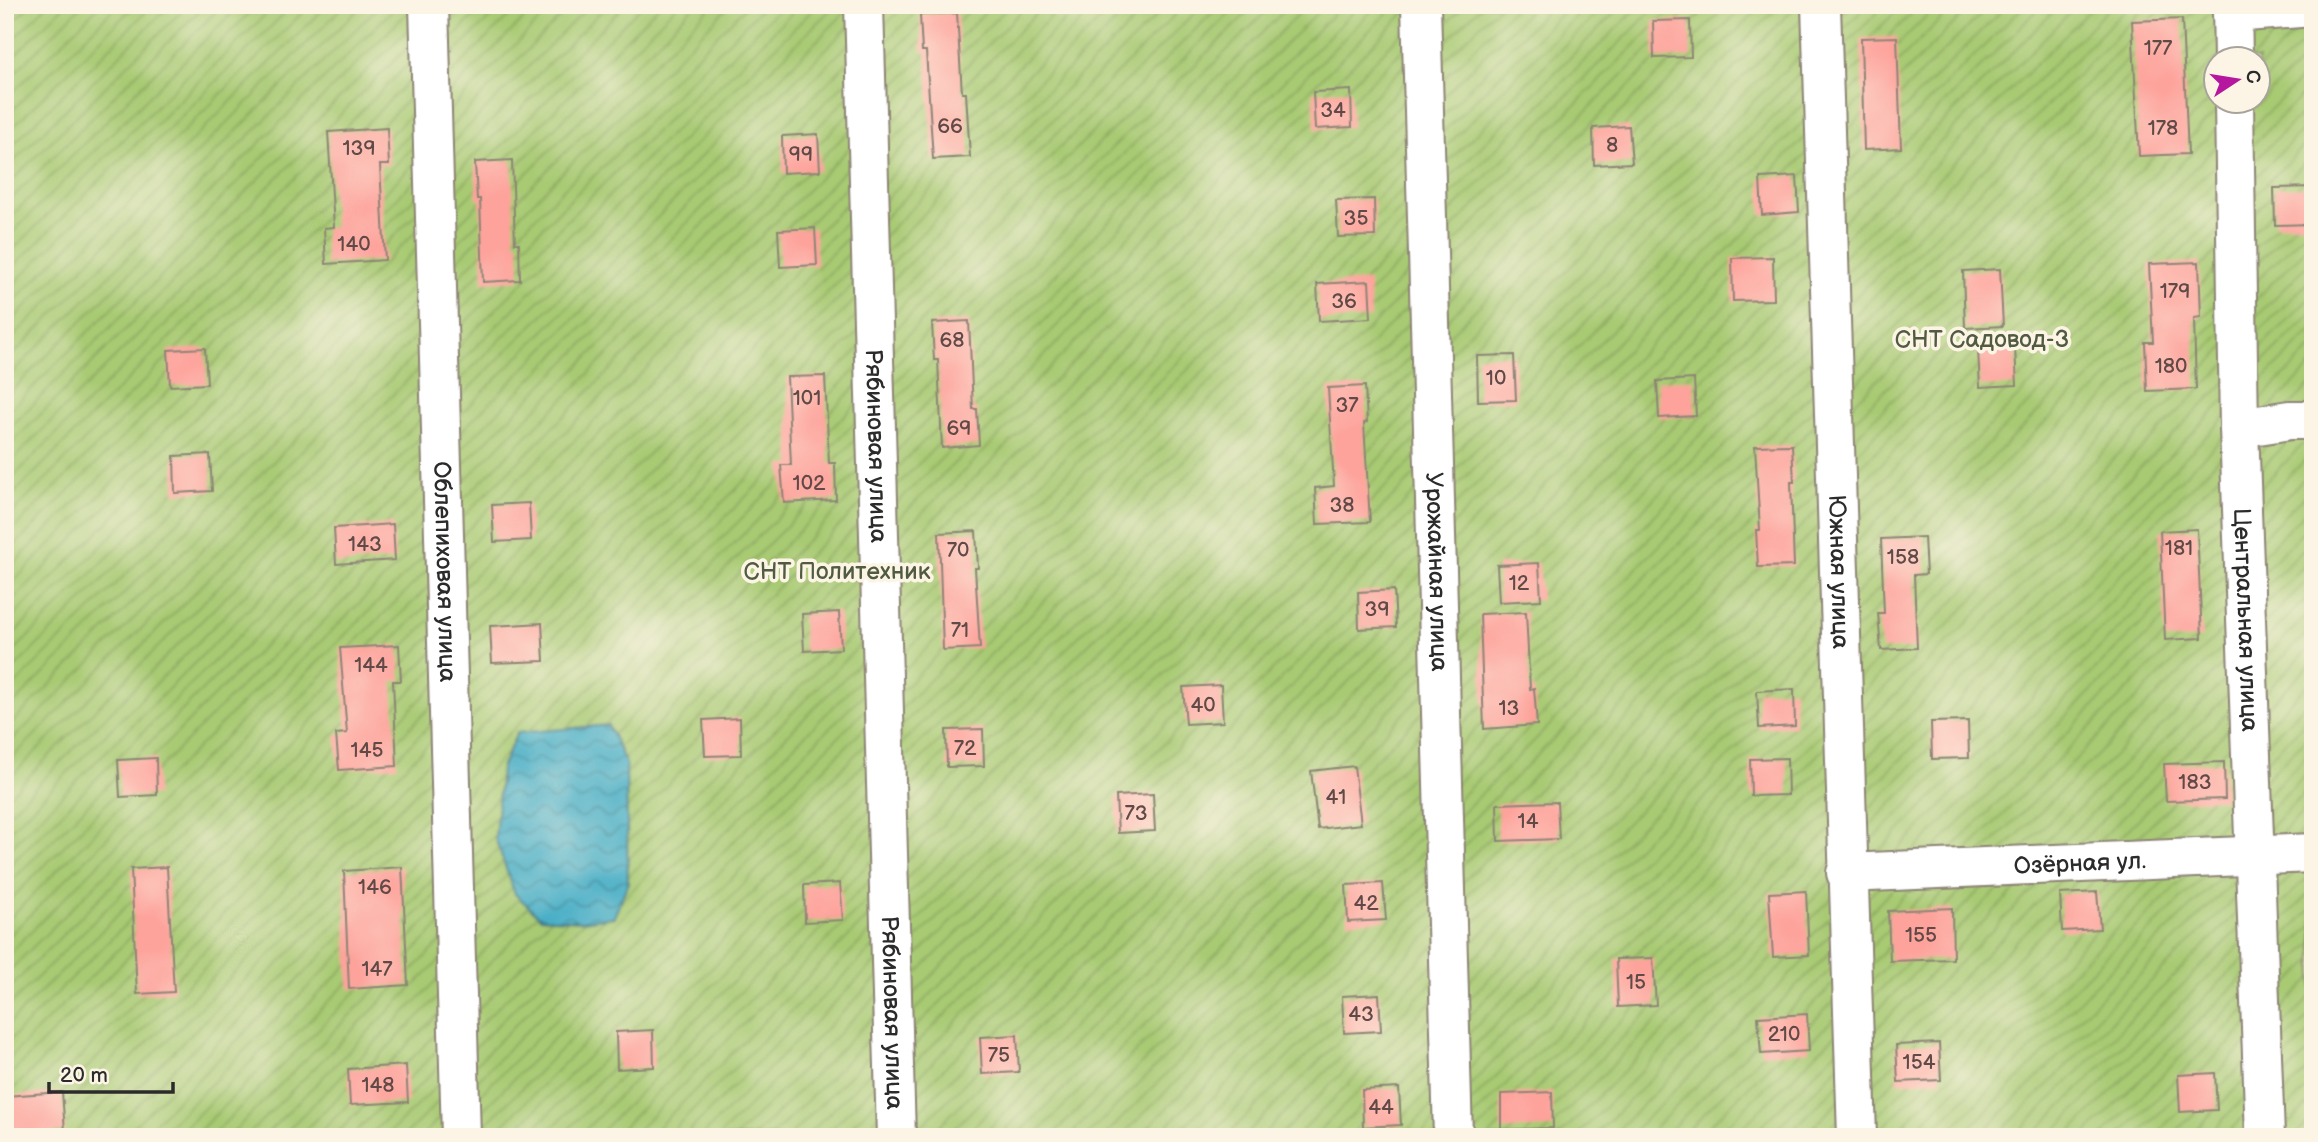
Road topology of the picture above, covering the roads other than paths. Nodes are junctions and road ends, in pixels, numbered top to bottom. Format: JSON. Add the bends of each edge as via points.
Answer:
{"nodes":[{"id":1,"x":429,"y":5,"type":"edge"},
{"id":2,"x":864,"y":5,"type":"edge"},
{"id":3,"x":1421,"y":5,"type":"edge"},
{"id":4,"x":1821,"y":5,"type":"edge"},
{"id":5,"x":2313,"y":7,"type":"edge"},
{"id":6,"x":2232,"y":9,"type":"edge"},
{"id":7,"x":2233,"y":46,"type":"edge"},
{"id":8,"x":2234,"y":116,"type":"edge"},
{"id":9,"x":2313,"y":420,"type":"edge"},
{"id":10,"x":2239,"y":428,"type":"junction"},
{"id":11,"x":2313,"y":853,"type":"edge"},
{"id":12,"x":2256,"y":854,"type":"junction"},
{"id":13,"x":1846,"y":873,"type":"junction"},
{"id":14,"x":461,"y":1137,"type":"edge"},
{"id":15,"x":897,"y":1137,"type":"edge"},
{"id":16,"x":1454,"y":1137,"type":"edge"},
{"id":17,"x":1857,"y":1137,"type":"edge"},
{"id":18,"x":2265,"y":1137,"type":"edge"}],
"edges":[{"from":1,"to":14,"type":"lane","name":"Облепиховая улица"},
{"from":2,"to":15,"type":"lane","name":"Рябиновая улица"},
{"from":3,"to":16,"type":"lane","name":"Урожайная улица"},
{"from":4,"to":13,"type":"lane","name":"Южная улица"},
{"from":5,"to":6,"type":"lane"},
{"from":6,"to":7,"type":"lane"},
{"from":8,"to":10,"type":"lane","name":"Центральная улица"},
{"from":9,"to":10,"type":"lane"},
{"from":10,"to":12,"type":"lane","name":"Центральная улица"},
{"from":11,"to":12,"type":"lane","name":"Озёрная ул."},
{"from":12,"to":13,"type":"lane","name":"Озёрная ул."},
{"from":12,"to":18,"type":"lane","name":"Центральная улица"},
{"from":13,"to":17,"type":"lane","name":"Южная улица"}]}
